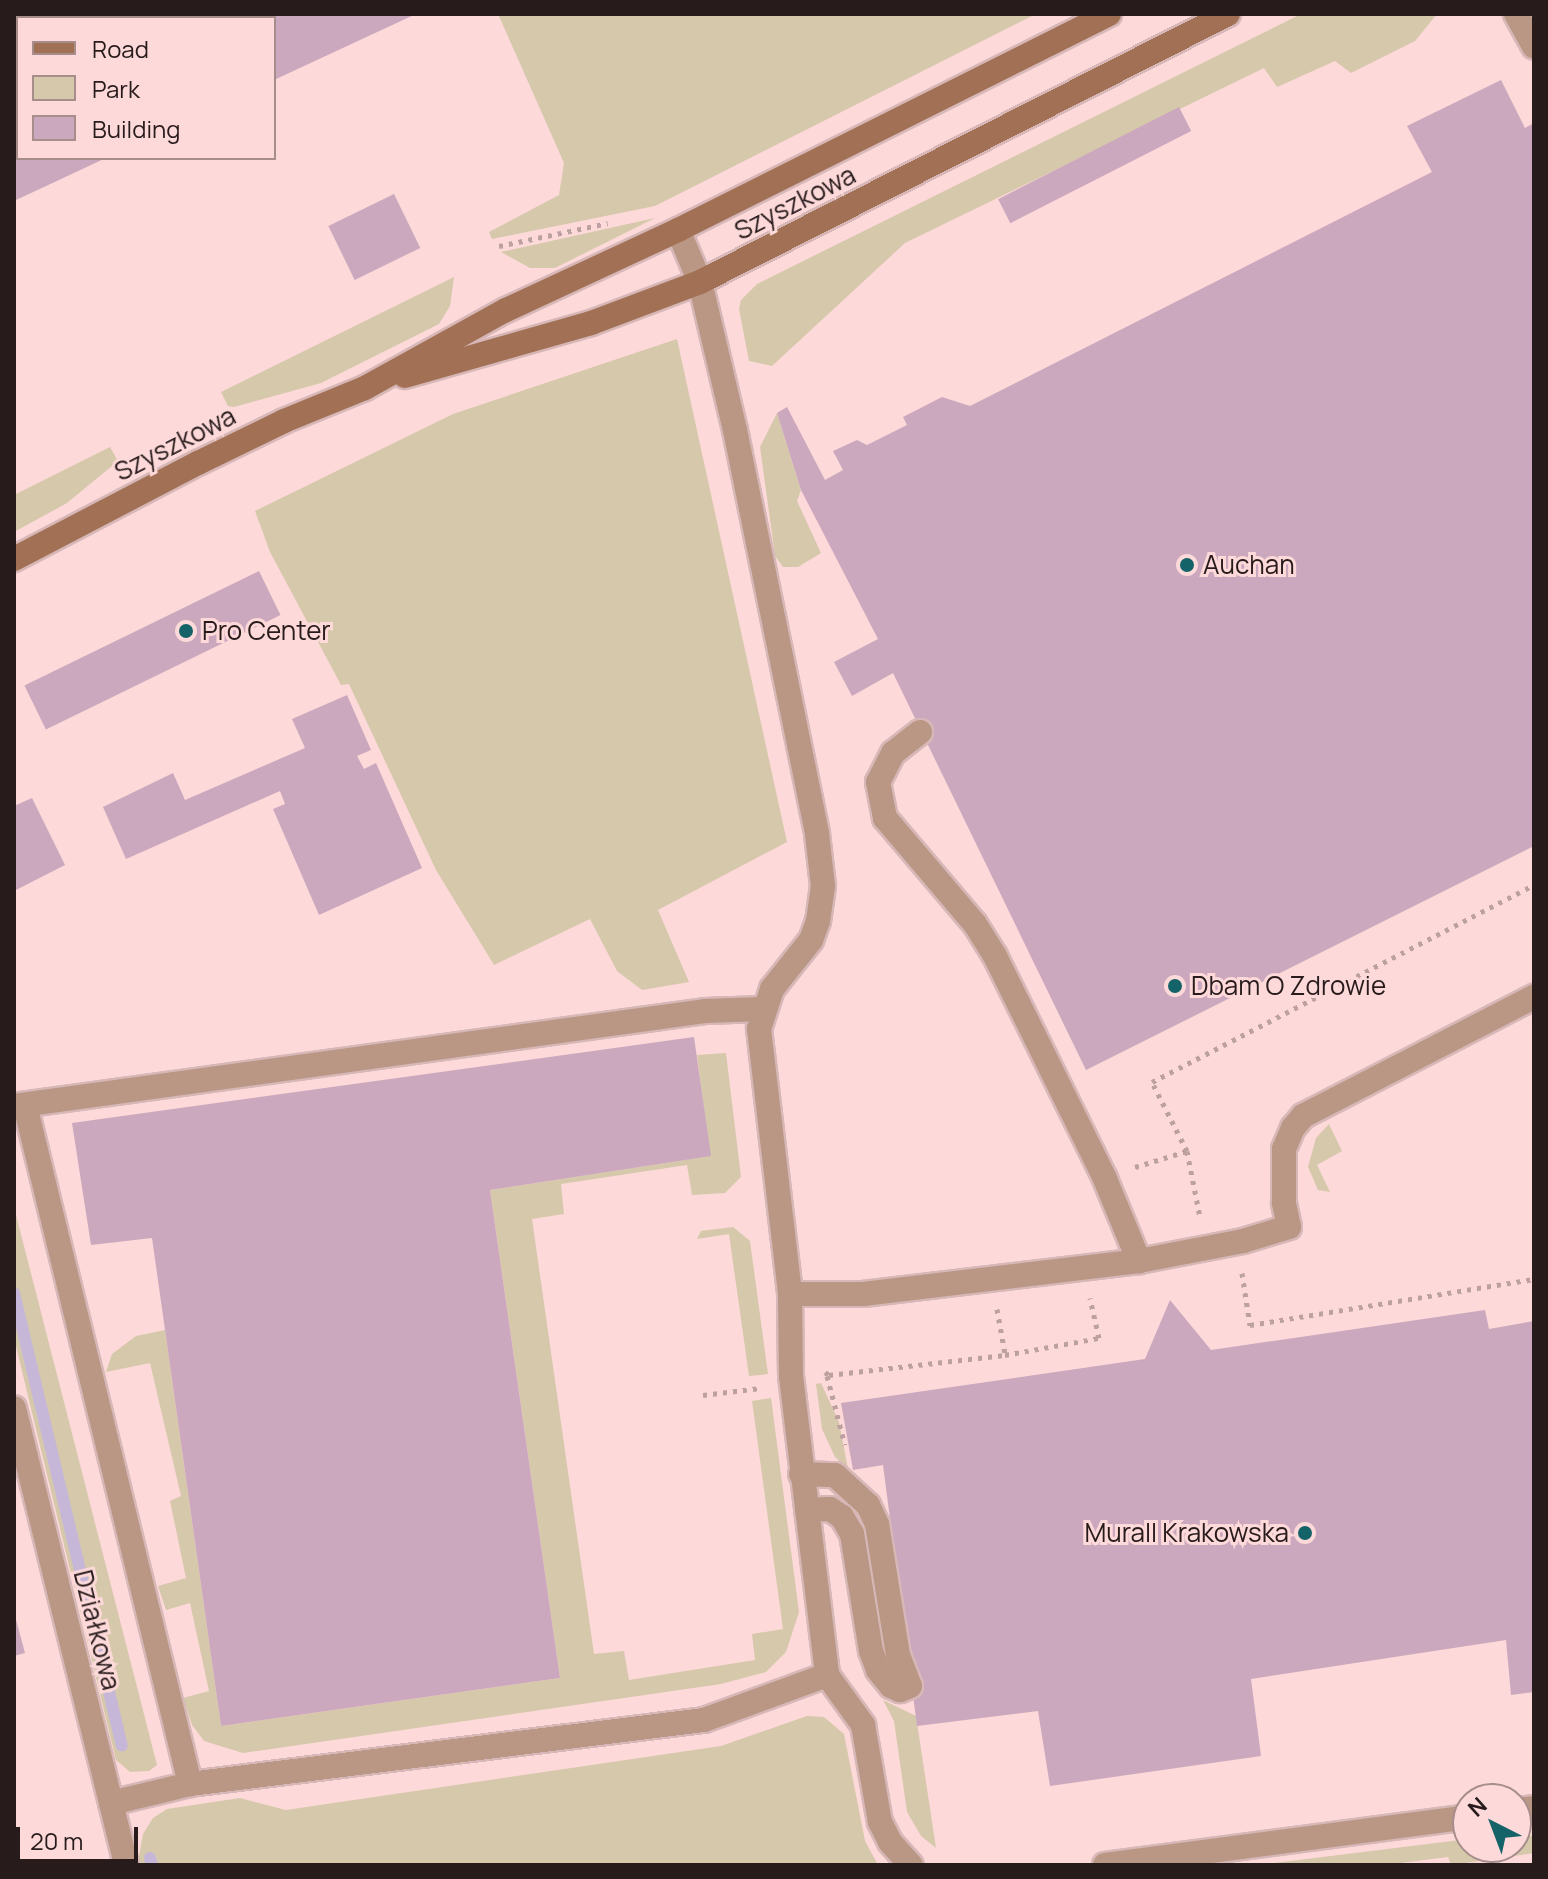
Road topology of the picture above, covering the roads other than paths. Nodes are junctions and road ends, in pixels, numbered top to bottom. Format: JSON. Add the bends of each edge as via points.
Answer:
{"nodes":[{"id":1,"x":1109,"y":14,"type":"edge"},
{"id":2,"x":1228,"y":14,"type":"edge"},
{"id":3,"x":1516,"y":14,"type":"edge"},
{"id":4,"x":1534,"y":46,"type":"edge"},
{"id":5,"x":678,"y":230,"type":"junction"},
{"id":6,"x":700,"y":282,"type":"junction"},
{"id":7,"x":365,"y":388,"type":"junction"},
{"id":8,"x":14,"y":559,"type":"edge"},
{"id":9,"x":920,"y":732,"type":"dead end"},
{"id":10,"x":1534,"y":997,"type":"edge"},
{"id":11,"x":763,"y":1009,"type":"junction"},
{"id":12,"x":19,"y":1106,"type":"edge"},
{"id":13,"x":1139,"y":1261,"type":"junction"},
{"id":14,"x":790,"y":1294,"type":"junction"},
{"id":15,"x":14,"y":1408,"type":"edge"},
{"id":16,"x":801,"y":1474,"type":"junction"},
{"id":17,"x":807,"y":1510,"type":"junction"},
{"id":18,"x":827,"y":1675,"type":"junction"},
{"id":19,"x":190,"y":1784,"type":"junction"},
{"id":20,"x":111,"y":1803,"type":"junction"},
{"id":21,"x":1452,"y":1819,"type":"edge"},
{"id":22,"x":126,"y":1865,"type":"edge"},
{"id":23,"x":911,"y":1865,"type":"edge"},
{"id":24,"x":1105,"y":1865,"type":"edge"}],
"edges":[{"from":1,"to":5,"type":"street","name":"Szyszkowa"},
{"from":2,"to":6,"type":"street","name":"Szyszkowa"},
{"from":3,"to":4,"type":"street"},
{"from":5,"to":6,"type":"street"},
{"from":5,"to":7,"type":"street","name":"Szyszkowa","via":[[506,310]]},
{"from":6,"to":7,"type":"street","name":"Szyszkowa","via":[[591,323]]},
{"from":6,"to":11,"type":"street","via":[[739,446],[823,886],[811,940],[772,989]]},
{"from":7,"to":8,"type":"street","name":"Szyszkowa","via":[[198,463]]},
{"from":9,"to":13,"type":"street","via":[[893,753],[881,774],[879,801],[885,818],[975,924],[995,956],[1105,1179]]},
{"from":10,"to":13,"type":"street","via":[[1303,1116],[1284,1149],[1289,1227]]},
{"from":11,"to":12,"type":"street","via":[[705,1011]]},
{"from":11,"to":14,"type":"street","via":[[759,1029]]},
{"from":12,"to":19,"type":"street"},
{"from":13,"to":14,"type":"street","via":[[863,1294]]},
{"from":14,"to":16,"type":"street","via":[[791,1376]]},
{"from":15,"to":20,"type":"street","name":"Działkowa"},
{"from":16,"to":17,"type":"street"},
{"from":16,"to":17,"type":"street","via":[[835,1475],[868,1505],[877,1524],[898,1655],[910,1686],[891,1686],[878,1670],[852,1534],[830,1509]]},
{"from":17,"to":18,"type":"street"},
{"from":18,"to":19,"type":"street","via":[[704,1720]]},
{"from":18,"to":23,"type":"street","via":[[863,1725],[880,1822]]},
{"from":19,"to":20,"type":"street"},
{"from":20,"to":22,"type":"street","name":"Działkowa"},
{"from":21,"to":24,"type":"street"}]}
